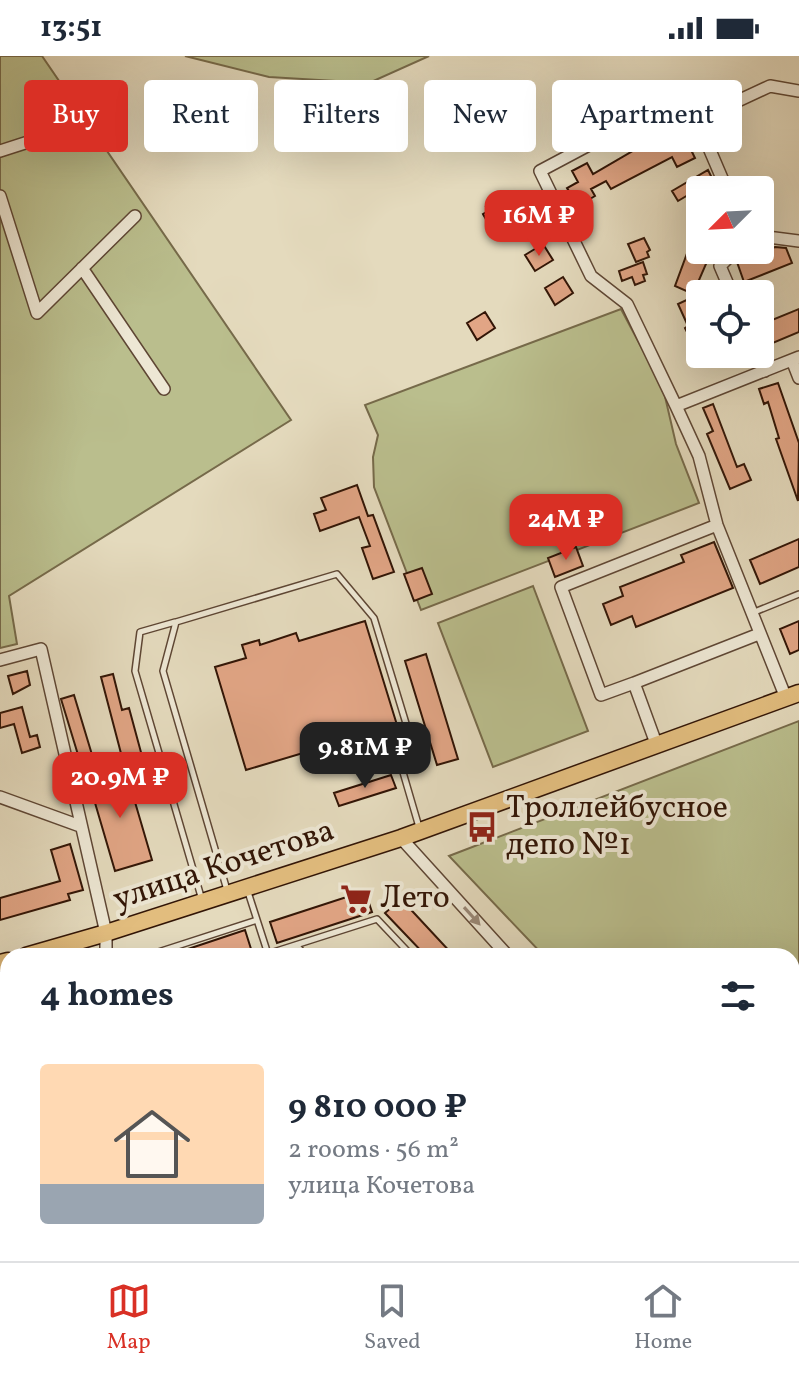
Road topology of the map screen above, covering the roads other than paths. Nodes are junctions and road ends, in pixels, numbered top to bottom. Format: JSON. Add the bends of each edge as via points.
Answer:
{"nodes":[{"id":1,"x":799,"y":91,"type":"edge"},
{"id":2,"x":742,"y":99,"type":"edge"},
{"id":3,"x":24,"y":143,"type":"edge"},
{"id":4,"x":0,"y":151,"type":"edge"},
{"id":5,"x":576,"y":152,"type":"edge"},
{"id":6,"x":711,"y":152,"type":"edge"},
{"id":7,"x":721,"y":176,"type":"edge"},
{"id":8,"x":0,"y":196,"type":"edge"},
{"id":9,"x":135,"y":216,"type":"dead end"},
{"id":10,"x":774,"y":238,"type":"edge"},
{"id":11,"x":799,"y":241,"type":"edge"},
{"id":12,"x":82,"y":268,"type":"junction"},
{"id":13,"x":795,"y":358,"type":"edge"},
{"id":14,"x":764,"y":368,"type":"edge"},
{"id":15,"x":765,"y":371,"type":"junction"},
{"id":16,"x":799,"y":378,"type":"edge"},
{"id":17,"x":164,"y":389,"type":"dead end"},
{"id":18,"x":676,"y":406,"type":"junction"},
{"id":19,"x":717,"y":525,"type":"junction"},
{"id":20,"x":799,"y":594,"type":"edge"},
{"id":21,"x":751,"y":613,"type":"junction"},
{"id":22,"x":176,"y":622,"type":"junction"},
{"id":23,"x":759,"y":634,"type":"junction"},
{"id":24,"x":0,"y":660,"type":"edge"},
{"id":25,"x":634,"y":683,"type":"junction"},
{"id":26,"x":792,"y":696,"type":"edge"},
{"id":27,"x":657,"y":746,"type":"junction"},
{"id":28,"x":0,"y":797,"type":"edge"},
{"id":29,"x":80,"y":826,"type":"junction"},
{"id":30,"x":420,"y":831,"type":"junction"},
{"id":31,"x":401,"y":838,"type":"junction"},
{"id":32,"x":247,"y":887,"type":"junction"},
{"id":33,"x":228,"y":893,"type":"junction"},
{"id":34,"x":203,"y":902,"type":"junction"},
{"id":35,"x":257,"y":920,"type":"junction"},
{"id":36,"x":106,"y":933,"type":"junction"},
{"id":37,"x":296,"y":945,"type":"junction"},
{"id":38,"x":54,"y":948,"type":"edge"},
{"id":39,"x":106,"y":948,"type":"edge"},
{"id":40,"x":171,"y":948,"type":"edge"},
{"id":41,"x":263,"y":948,"type":"edge"},
{"id":42,"x":287,"y":948,"type":"edge"},
{"id":43,"x":299,"y":948,"type":"edge"},
{"id":44,"x":404,"y":948,"type":"edge"},
{"id":45,"x":501,"y":948,"type":"edge"}],
"edges":[{"from":1,"to":2,"type":"street","via":[[770,86]]},
{"from":3,"to":4,"type":"street"},
{"from":5,"to":18,"type":"street","via":[[540,171],[591,276],[627,304]]},
{"from":6,"to":7,"type":"street"},
{"from":8,"to":12,"type":"street","via":[[37,313]]},
{"from":9,"to":12,"type":"street"},
{"from":10,"to":11,"type":"street"},
{"from":12,"to":17,"type":"street"},
{"from":13,"to":15,"type":"street"},
{"from":13,"to":16,"type":"street"},
{"from":14,"to":15,"type":"street"},
{"from":15,"to":18,"type":"street"},
{"from":18,"to":19,"type":"street","via":[[699,456]]},
{"from":19,"to":21,"type":"street"},
{"from":19,"to":25,"type":"street","via":[[561,587],[601,695]]},
{"from":20,"to":21,"type":"lane"},
{"from":21,"to":23,"type":"street"},
{"from":22,"to":30,"type":"lane","via":[[337,574],[374,618],[408,730],[400,762]]},
{"from":22,"to":33,"type":"lane","via":[[163,671]]},
{"from":22,"to":34,"type":"lane","via":[[140,632],[135,671]]},
{"from":23,"to":25,"type":"street"},
{"from":23,"to":26,"type":"street"},
{"from":24,"to":29,"type":"street","via":[[41,649]]},
{"from":25,"to":27,"type":"street"},
{"from":26,"to":27,"type":"main road","name":"улица Кочетова"},
{"from":27,"to":30,"type":"main road","name":"улица Кочетова"},
{"from":28,"to":29,"type":"street"},
{"from":29,"to":36,"type":"street"},
{"from":30,"to":31,"type":"main road","name":"улица Кочетова"},
{"from":31,"to":32,"type":"main road","name":"улица Кочетова"},
{"from":31,"to":45,"type":"street","one_way":true},
{"from":32,"to":33,"type":"main road","name":"улица Кочетова"},
{"from":32,"to":35,"type":"lane"},
{"from":33,"to":34,"type":"main road","name":"улица Кочетова"},
{"from":34,"to":36,"type":"main road","name":"улица Кочетова"},
{"from":35,"to":40,"type":"lane"},
{"from":35,"to":41,"type":"lane"},
{"from":36,"to":38,"type":"main road","name":"улица Кочетова"},
{"from":36,"to":39,"type":"street"},
{"from":37,"to":42,"type":"lane"},
{"from":37,"to":43,"type":"lane"},
{"from":37,"to":44,"type":"lane","via":[[377,919]]}]}
